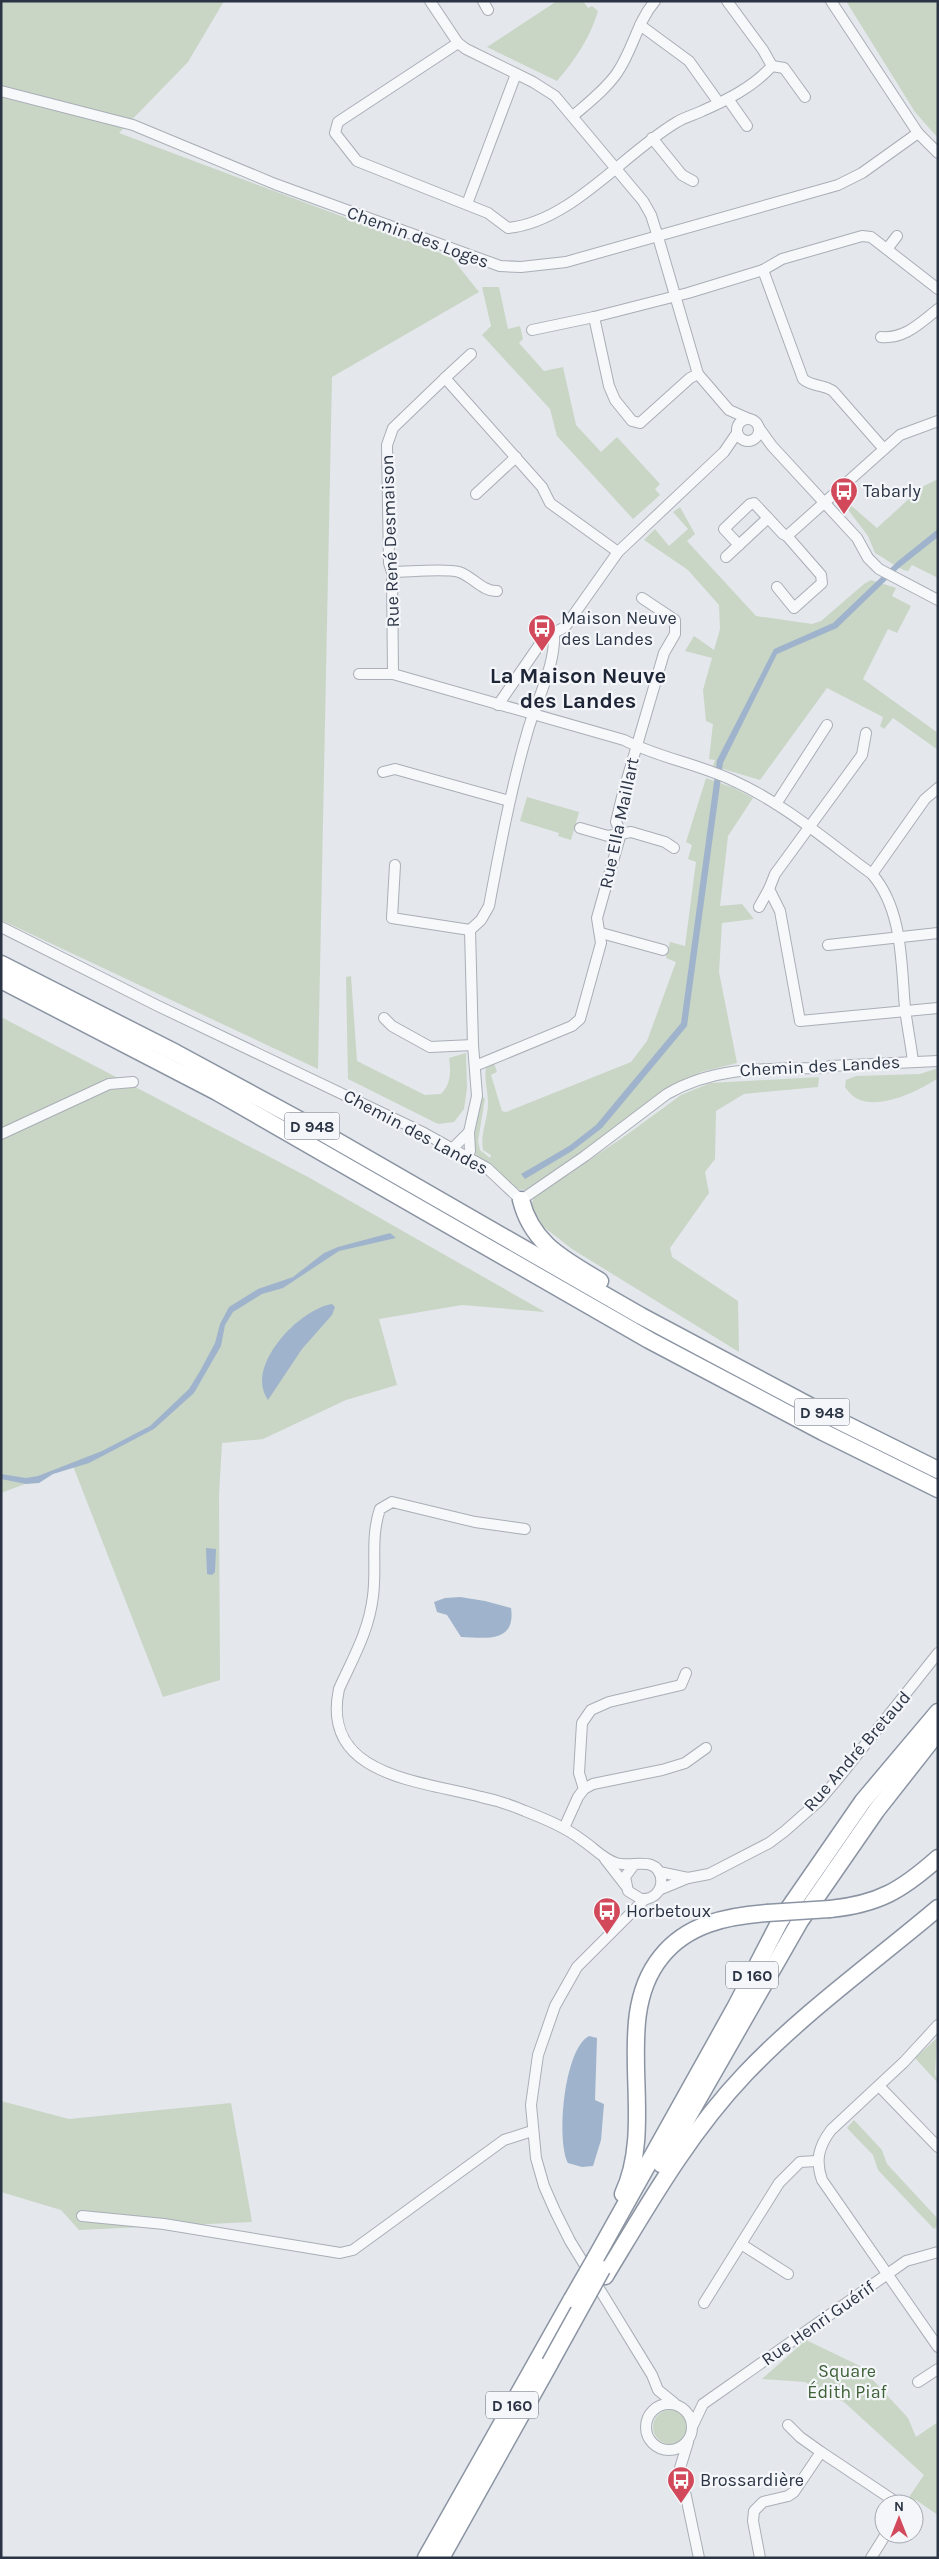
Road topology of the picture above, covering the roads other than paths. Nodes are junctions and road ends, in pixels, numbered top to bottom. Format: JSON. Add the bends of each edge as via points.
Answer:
{"nodes":[{"id":1,"x":431,"y":1,"type":"edge"},
{"id":2,"x":655,"y":1,"type":"edge"},
{"id":3,"x":727,"y":1,"type":"edge"},
{"id":4,"x":831,"y":1,"type":"edge"},
{"id":5,"x":640,"y":25,"type":"junction"},
{"id":6,"x":458,"y":42,"type":"junction"},
{"id":7,"x":772,"y":66,"type":"junction"},
{"id":8,"x":516,"y":74,"type":"junction"},
{"id":9,"x":1,"y":91,"type":"edge"},
{"id":10,"x":805,"y":97,"type":"dead end"},
{"id":11,"x":723,"y":101,"type":"junction"},
{"id":12,"x":573,"y":116,"type":"junction"},
{"id":13,"x":747,"y":126,"type":"dead end"},
{"id":14,"x":918,"y":133,"type":"junction"},
{"id":15,"x":652,"y":138,"type":"junction"},
{"id":16,"x":933,"y":142,"type":"edge"},
{"id":17,"x":938,"y":153,"type":"edge"},
{"id":18,"x":615,"y":168,"type":"junction"},
{"id":19,"x":693,"y":181,"type":"dead end"},
{"id":20,"x":468,"y":204,"type":"junction"},
{"id":21,"x":897,"y":236,"type":"dead end"},
{"id":22,"x":658,"y":237,"type":"junction"},
{"id":23,"x":887,"y":249,"type":"junction"},
{"id":24,"x":763,"y":270,"type":"junction"},
{"id":25,"x":938,"y":289,"type":"edge"},
{"id":26,"x":675,"y":297,"type":"junction"},
{"id":27,"x":938,"y":309,"type":"edge"},
{"id":28,"x":594,"y":317,"type":"junction"},
{"id":29,"x":532,"y":330,"type":"dead end"},
{"id":30,"x":881,"y":337,"type":"dead end"},
{"id":31,"x":470,"y":354,"type":"dead end"},
{"id":32,"x":698,"y":374,"type":"junction"},
{"id":33,"x":445,"y":378,"type":"junction"},
{"id":34,"x":729,"y":410,"type":"junction"},
{"id":35,"x":749,"y":419,"type":"junction"},
{"id":36,"x":938,"y":421,"type":"edge"},
{"id":37,"x":759,"y":428,"type":"junction"},
{"id":38,"x":736,"y":431,"type":"junction"},
{"id":39,"x":749,"y":441,"type":"junction"},
{"id":40,"x":772,"y":446,"type":"junction"},
{"id":41,"x":883,"y":448,"type":"junction"},
{"id":42,"x":724,"y":452,"type":"junction"},
{"id":43,"x":516,"y":457,"type":"junction"},
{"id":44,"x":476,"y":494,"type":"dead end"},
{"id":45,"x":824,"y":503,"type":"junction"},
{"id":46,"x":768,"y":518,"type":"junction"},
{"id":47,"x":787,"y":536,"type":"junction"},
{"id":48,"x":739,"y":546,"type":"junction"},
{"id":49,"x":618,"y":552,"type":"junction"},
{"id":50,"x":726,"y":557,"type":"dead end"},
{"id":51,"x":392,"y":572,"type":"junction"},
{"id":52,"x":777,"y":587,"type":"dead end"},
{"id":53,"x":496,"y":591,"type":"dead end"},
{"id":54,"x":642,"y":598,"type":"dead end"},
{"id":55,"x":938,"y":600,"type":"edge"},
{"id":56,"x":554,"y":632,"type":"junction"},
{"id":57,"x":359,"y":674,"type":"dead end"},
{"id":58,"x":393,"y":674,"type":"junction"},
{"id":59,"x":498,"y":705,"type":"junction"},
{"id":60,"x":533,"y":714,"type":"junction"},
{"id":61,"x":827,"y":725,"type":"dead end"},
{"id":62,"x":866,"y":733,"type":"dead end"},
{"id":63,"x":637,"y":747,"type":"junction"},
{"id":64,"x":383,"y":772,"type":"dead end"},
{"id":65,"x":937,"y":792,"type":"edge"},
{"id":66,"x":509,"y":801,"type":"junction"},
{"id":67,"x":776,"y":804,"type":"junction"},
{"id":68,"x":580,"y":828,"type":"dead end"},
{"id":69,"x":809,"y":828,"type":"junction"},
{"id":70,"x":621,"y":833,"type":"junction"},
{"id":71,"x":674,"y":848,"type":"dead end"},
{"id":72,"x":395,"y":865,"type":"dead end"},
{"id":73,"x":872,"y":874,"type":"junction"},
{"id":74,"x":769,"y":889,"type":"junction"},
{"id":75,"x":759,"y":907,"type":"dead end"},
{"id":76,"x":1,"y":927,"type":"edge"},
{"id":77,"x":470,"y":930,"type":"junction"},
{"id":78,"x":601,"y":933,"type":"junction"},
{"id":79,"x":938,"y":933,"type":"edge"},
{"id":80,"x":898,"y":937,"type":"junction"},
{"id":81,"x":828,"y":945,"type":"dead end"},
{"id":82,"x":663,"y":950,"type":"dead end"},
{"id":83,"x":1,"y":964,"type":"edge"},
{"id":84,"x":1,"y":980,"type":"edge"},
{"id":85,"x":938,"y":1008,"type":"edge"},
{"id":86,"x":906,"y":1012,"type":"junction"},
{"id":87,"x":384,"y":1018,"type":"dead end"},
{"id":88,"x":473,"y":1045,"type":"junction"},
{"id":89,"x":938,"y":1061,"type":"edge"},
{"id":90,"x":913,"y":1062,"type":"junction"},
{"id":91,"x":475,"y":1066,"type":"junction"},
{"id":92,"x":133,"y":1082,"type":"dead end"},
{"id":93,"x":469,"y":1132,"type":"junction"},
{"id":94,"x":1,"y":1134,"type":"edge"},
{"id":95,"x":452,"y":1149,"type":"junction"},
{"id":96,"x":468,"y":1157,"type":"junction"},
{"id":97,"x":521,"y":1200,"type":"junction"},
{"id":98,"x":641,"y":1316,"type":"junction"},
{"id":99,"x":938,"y":1470,"type":"edge"},
{"id":100,"x":938,"y":1489,"type":"edge"},
{"id":101,"x":525,"y":1529,"type":"dead end"},
{"id":102,"x":938,"y":1653,"type":"edge"},
{"id":103,"x":686,"y":1673,"type":"dead end"},
{"id":104,"x":938,"y":1712,"type":"edge"},
{"id":105,"x":938,"y":1732,"type":"edge"},
{"id":106,"x":706,"y":1748,"type":"dead end"},
{"id":107,"x":584,"y":1790,"type":"junction"},
{"id":108,"x":564,"y":1828,"type":"junction"},
{"id":109,"x":938,"y":1858,"type":"edge"},
{"id":110,"x":605,"y":1859,"type":"junction"},
{"id":111,"x":633,"y":1866,"type":"junction"},
{"id":112,"x":659,"y":1872,"type":"junction"},
{"id":113,"x":688,"y":1878,"type":"junction"},
{"id":114,"x":627,"y":1889,"type":"junction"},
{"id":115,"x":659,"y":1890,"type":"junction"},
{"id":116,"x":645,"y":1899,"type":"junction"},
{"id":117,"x":938,"y":1908,"type":"edge"},
{"id":118,"x":626,"y":1918,"type":"junction"},
{"id":119,"x":938,"y":2025,"type":"edge"},
{"id":120,"x":879,"y":2086,"type":"junction"},
{"id":121,"x":532,"y":2130,"type":"junction"},
{"id":122,"x":938,"y":2147,"type":"edge"},
{"id":123,"x":817,"y":2161,"type":"junction"},
{"id":124,"x":82,"y":2216,"type":"dead end"},
{"id":125,"x":741,"y":2244,"type":"junction"},
{"id":126,"x":938,"y":2252,"type":"edge"},
{"id":127,"x":601,"y":2268,"type":"junction"},
{"id":128,"x":788,"y":2274,"type":"dead end"},
{"id":129,"x":886,"y":2275,"type":"junction"},
{"id":130,"x":704,"y":2302,"type":"dead end"},
{"id":131,"x":938,"y":2347,"type":"edge"},
{"id":132,"x":938,"y":2368,"type":"edge"},
{"id":133,"x":918,"y":2382,"type":"dead end"},
{"id":134,"x":658,"y":2390,"type":"junction"},
{"id":135,"x":677,"y":2404,"type":"junction"},
{"id":136,"x":703,"y":2404,"type":"junction"},
{"id":137,"x":651,"y":2412,"type":"junction"},
{"id":138,"x":693,"y":2425,"type":"junction"},
{"id":139,"x":788,"y":2425,"type":"dead end"},
{"id":140,"x":688,"y":2441,"type":"junction"},
{"id":141,"x":660,"y":2448,"type":"junction"},
{"id":142,"x":821,"y":2452,"type":"junction"},
{"id":143,"x":680,"y":2468,"type":"junction"},
{"id":144,"x":884,"y":2494,"type":"edge"},
{"id":145,"x":880,"y":2544,"type":"edge"},
{"id":146,"x":426,"y":2558,"type":"edge"},
{"id":147,"x":440,"y":2558,"type":"edge"},
{"id":148,"x":699,"y":2558,"type":"edge"},
{"id":149,"x":760,"y":2558,"type":"edge"},
{"id":150,"x":871,"y":2558,"type":"edge"}],
"edges":[{"from":1,"to":6,"type":"street"},
{"from":2,"to":5,"type":"street","via":[[643,15]]},
{"from":3,"to":7,"type":"street","via":[[764,50]]},
{"from":4,"to":14,"type":"street"},
{"from":5,"to":11,"type":"street","via":[[689,61]]},
{"from":5,"to":12,"type":"street","via":[[618,72]]},
{"from":6,"to":8,"type":"street","via":[[476,55]]},
{"from":6,"to":20,"type":"street","via":[[338,122],[335,133],[357,161]]},
{"from":7,"to":10,"type":"street","via":[[784,68]]},
{"from":7,"to":11,"type":"street"},
{"from":8,"to":12,"type":"street","via":[[555,96]]},
{"from":8,"to":20,"type":"street"},
{"from":9,"to":22,"type":"street","name":"Chemin des Loges","via":[[133,125],[275,184],[491,265],[521,267],[566,262]]},
{"from":11,"to":13,"type":"street"},
{"from":11,"to":15,"type":"street","via":[[683,118]]},
{"from":12,"to":18,"type":"street"},
{"from":14,"to":16,"type":"street"},
{"from":14,"to":22,"type":"street","name":"Chemin des Loges","via":[[862,173],[838,185]]},
{"from":15,"to":18,"type":"street"},
{"from":15,"to":19,"type":"street","via":[[682,174]]},
{"from":16,"to":17,"type":"street"},
{"from":18,"to":20,"type":"street","via":[[577,199],[526,227],[508,228],[488,213]]},
{"from":18,"to":22,"type":"street","via":[[643,201]]},
{"from":21,"to":23,"type":"street"},
{"from":22,"to":26,"type":"street"},
{"from":23,"to":24,"type":"street","via":[[871,237],[862,236],[782,259]]},
{"from":23,"to":25,"type":"street"},
{"from":24,"to":26,"type":"street"},
{"from":24,"to":41,"type":"street","via":[[803,379],[809,385],[826,386],[833,391]]},
{"from":26,"to":28,"type":"street"},
{"from":26,"to":32,"type":"street"},
{"from":27,"to":30,"type":"street","via":[[904,335]]},
{"from":28,"to":29,"type":"street"},
{"from":28,"to":32,"type":"street","via":[[609,386],[615,400],[632,421],[640,423]]},
{"from":31,"to":33,"type":"street","name":"Rue René Desmaison"},
{"from":32,"to":34,"type":"street"},
{"from":33,"to":43,"type":"street"},
{"from":33,"to":51,"type":"street","name":"Rue René Desmaison","via":[[393,428],[389,436],[389,563]]},
{"from":34,"to":35,"type":"street"},
{"from":34,"to":38,"type":"street"},
{"from":35,"to":37,"type":"street"},
{"from":35,"to":38,"type":"street","via":[[741,421]]},
{"from":36,"to":41,"type":"street","via":[[900,435]]},
{"from":37,"to":39,"type":"street","via":[[758,435]]},
{"from":37,"to":40,"type":"street"},
{"from":38,"to":39,"type":"street"},
{"from":38,"to":42,"type":"street"},
{"from":39,"to":40,"type":"street"},
{"from":39,"to":42,"type":"street"},
{"from":40,"to":45,"type":"street"},
{"from":41,"to":45,"type":"street"},
{"from":42,"to":49,"type":"street"},
{"from":43,"to":44,"type":"street"},
{"from":43,"to":49,"type":"street","via":[[542,487],[550,503]]},
{"from":45,"to":47,"type":"street"},
{"from":45,"to":55,"type":"street","via":[[857,538],[868,558],[889,574]]},
{"from":46,"to":47,"type":"street"},
{"from":46,"to":48,"type":"street"},
{"from":46,"to":48,"type":"street","via":[[754,503],[724,529]]},
{"from":47,"to":52,"type":"street","via":[[820,575],[822,584],[794,608]]},
{"from":48,"to":50,"type":"street"},
{"from":49,"to":56,"type":"street","via":[[565,628]]},
{"from":51,"to":53,"type":"street","via":[[457,571],[491,592]]},
{"from":51,"to":58,"type":"street","name":"Rue René Desmaison"},
{"from":54,"to":63,"type":"street","name":"Rue Ella Maillart","via":[[676,620],[675,634],[664,652]]},
{"from":56,"to":59,"type":"street","via":[[536,648]]},
{"from":56,"to":60,"type":"street","via":[[555,648]]},
{"from":57,"to":58,"type":"street"},
{"from":58,"to":59,"type":"street"},
{"from":59,"to":60,"type":"street"},
{"from":60,"to":63,"type":"street","via":[[624,740]]},
{"from":60,"to":66,"type":"street"},
{"from":61,"to":67,"type":"street"},
{"from":62,"to":69,"type":"street","via":[[862,754]]},
{"from":63,"to":67,"type":"street","via":[[732,780]]},
{"from":63,"to":70,"type":"street","name":"Rue Ella Maillart","via":[[616,822]]},
{"from":64,"to":66,"type":"street","via":[[395,769]]},
{"from":65,"to":73,"type":"street"},
{"from":66,"to":77,"type":"street","via":[[488,906],[482,920]]},
{"from":67,"to":69,"type":"street"},
{"from":68,"to":70,"type":"street","via":[[608,836]]},
{"from":69,"to":73,"type":"street"},
{"from":69,"to":74,"type":"street","via":[[775,874]]},
{"from":70,"to":71,"type":"street","via":[[631,832]]},
{"from":70,"to":78,"type":"street","name":"Rue Ella Maillart","via":[[597,918]]},
{"from":72,"to":77,"type":"street","via":[[392,918]]},
{"from":73,"to":80,"type":"street","via":[[888,896]]},
{"from":74,"to":75,"type":"street"},
{"from":74,"to":86,"type":"street","via":[[780,912],[800,1021]]},
{"from":76,"to":95,"type":"street","name":"Chemin des Landes"},
{"from":77,"to":88,"type":"street"},
{"from":78,"to":82,"type":"street"},
{"from":78,"to":91,"type":"street","name":"Rue Ella Maillart","via":[[580,1019],[572,1026]]},
{"from":79,"to":80,"type":"street"},
{"from":80,"to":81,"type":"street"},
{"from":80,"to":86,"type":"street"},
{"from":83,"to":98,"type":"highway","number":"D 948","via":[[309,1125]]},
{"from":84,"to":100,"type":"highway","number":"D 948","via":[[234,1102],[632,1331]]},
{"from":85,"to":86,"type":"street"},
{"from":86,"to":90,"type":"street"},
{"from":87,"to":88,"type":"street","via":[[392,1026],[430,1047]]},
{"from":88,"to":91,"type":"street"},
{"from":89,"to":90,"type":"street","name":"Chemin des Landes"},
{"from":90,"to":97,"type":"street","name":"Chemin des Landes","via":[[734,1070],[696,1081],[667,1094]]},
{"from":91,"to":93,"type":"street","via":[[477,1096]]},
{"from":92,"to":94,"type":"street","via":[[109,1084]]},
{"from":93,"to":95,"type":"street"},
{"from":93,"to":96,"type":"street"},
{"from":95,"to":96,"type":"street","name":"Chemin des Landes"},
{"from":96,"to":97,"type":"street","name":"Chemin des Landes","via":[[488,1168]]},
{"from":97,"to":98,"type":"highway","via":[[530,1227],[539,1238],[571,1263],[630,1300]]},
{"from":98,"to":99,"type":"highway","number":"D 948"},
{"from":101,"to":108,"type":"street","via":[[475,1522],[392,1502],[380,1509],[374,1526],[374,1593],[370,1620],[336,1699],[339,1727],[355,1754],[385,1772],[511,1806]]},
{"from":102,"to":113,"type":"street","name":"Rue André Bretaud","via":[[819,1801],[785,1831],[748,1855],[709,1874]]},
{"from":103,"to":107,"type":"street","via":[[681,1685],[609,1702],[591,1710],[582,1723],[578,1773]]},
{"from":104,"to":127,"type":"highway","number":"D 160","via":[[862,1801],[789,1906]]},
{"from":105,"to":127,"type":"highway","number":"D 160","via":[[865,1826],[800,1920]]},
{"from":106,"to":107,"type":"street","via":[[685,1763],[593,1784]]},
{"from":107,"to":108,"type":"street"},
{"from":108,"to":110,"type":"street"},
{"from":109,"to":127,"type":"highway","bridge":true,"via":[[906,1885],[857,1906],[728,1918],[694,1930],[665,1951],[647,1978],[638,2016],[638,2113],[634,2153],[624,2191],[595,2246]]},
{"from":110,"to":111,"type":"street"},
{"from":110,"to":114,"type":"street"},
{"from":111,"to":112,"type":"street","via":[[647,1863]]},
{"from":111,"to":114,"type":"street","via":[[627,1872]]},
{"from":112,"to":113,"type":"street","name":"Rue André Bretaud"},
{"from":112,"to":115,"type":"street","via":[[662,1881]]},
{"from":113,"to":115,"type":"street","name":"Rue André Bretaud"},
{"from":114,"to":116,"type":"street","via":[[634,1897]]},
{"from":114,"to":118,"type":"street","via":[[629,1904]]},
{"from":115,"to":116,"type":"street"},
{"from":116,"to":118,"type":"street"},
{"from":117,"to":127,"type":"highway","number":"D 160","via":[[800,2022],[746,2073],[696,2132]]},
{"from":118,"to":121,"type":"street","via":[[577,1967],[555,2006],[533,2080]]},
{"from":119,"to":120,"type":"street"},
{"from":120,"to":122,"type":"street"},
{"from":120,"to":123,"type":"street","via":[[831,2130],[821,2143]]},
{"from":121,"to":124,"type":"street","via":[[504,2140],[353,2250],[340,2254],[164,2224]]},
{"from":121,"to":134,"type":"street","via":[[536,2158],[555,2211]]},
{"from":123,"to":125,"type":"street","via":[[800,2162],[779,2183]]},
{"from":123,"to":129,"type":"street","via":[[822,2180]]},
{"from":125,"to":128,"type":"street"},
{"from":125,"to":130,"type":"street"},
{"from":126,"to":129,"type":"street","name":"Rue Henri Guérif","via":[[906,2261]]},
{"from":127,"to":146,"type":"highway","number":"D 160","bridge":true,"via":[[572,2299]]},
{"from":127,"to":147,"type":"highway","number":"D 160","bridge":true},
{"from":129,"to":131,"type":"street"},
{"from":129,"to":136,"type":"street","name":"Rue Henri Guérif"},
{"from":132,"to":133,"type":"street"},
{"from":134,"to":135,"type":"street"},
{"from":134,"to":137,"type":"street"},
{"from":135,"to":136,"type":"street"},
{"from":135,"to":137,"type":"street","via":[[661,2404]]},
{"from":135,"to":138,"type":"street","via":[[689,2414]]},
{"from":136,"to":138,"type":"street","name":"Rue Henri Guérif"},
{"from":137,"to":141,"type":"street","via":[[646,2432],[654,2445]]},
{"from":138,"to":140,"type":"street"},
{"from":139,"to":142,"type":"street"},
{"from":140,"to":141,"type":"street","via":[[676,2449]]},
{"from":140,"to":143,"type":"street"},
{"from":141,"to":143,"type":"street"},
{"from":142,"to":144,"type":"street"},
{"from":142,"to":149,"type":"street","via":[[794,2492],[763,2502],[754,2510]]},
{"from":143,"to":148,"type":"street"},
{"from":145,"to":150,"type":"street"}]}
